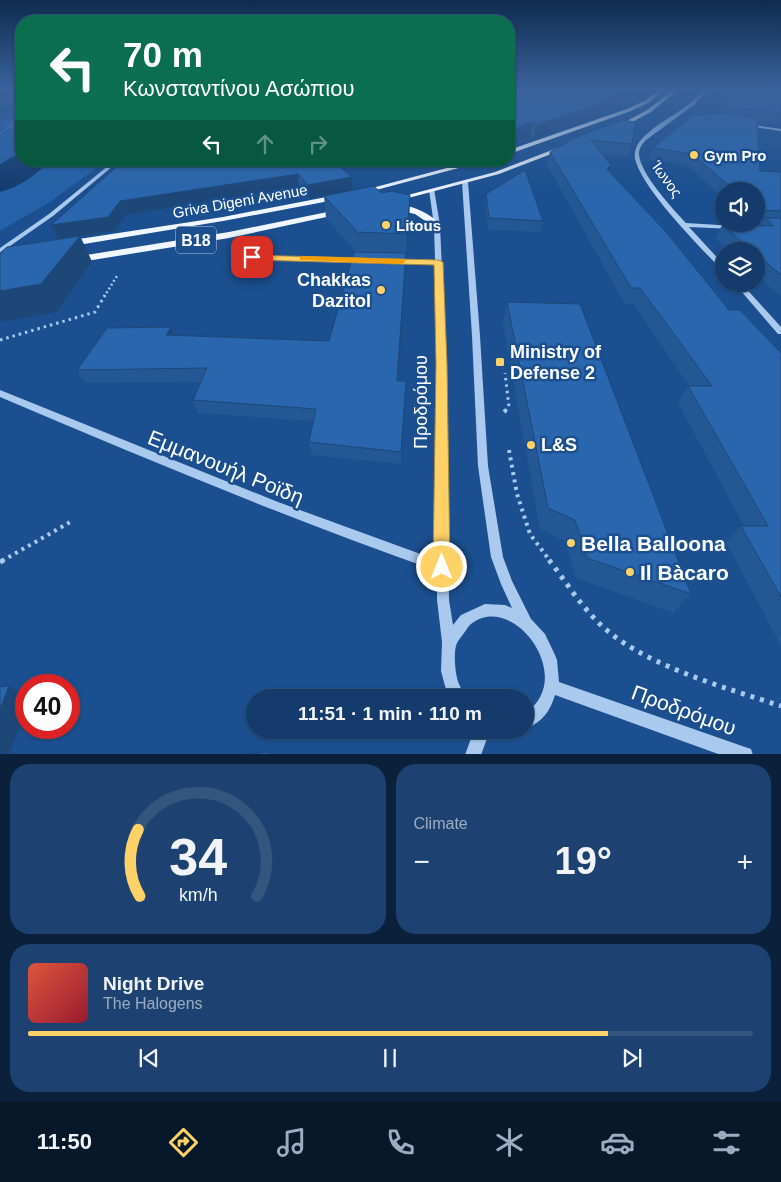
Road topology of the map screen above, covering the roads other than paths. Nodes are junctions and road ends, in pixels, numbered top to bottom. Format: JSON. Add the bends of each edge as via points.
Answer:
{"nodes":[{"id":1,"x":591,"y":123,"type":"edge"},
{"id":2,"x":628,"y":123,"type":"edge"},
{"id":3,"x":667,"y":123,"type":"edge"},
{"id":4,"x":745,"y":124,"type":"edge"},
{"id":5,"x":781,"y":130,"type":"edge"},
{"id":6,"x":610,"y":131,"type":"edge"},
{"id":7,"x":577,"y":143,"type":"edge"},
{"id":8,"x":515,"y":150,"type":"edge"},
{"id":9,"x":515,"y":166,"type":"edge"},
{"id":10,"x":110,"y":167,"type":"edge"},
{"id":11,"x":451,"y":167,"type":"edge"},
{"id":12,"x":460,"y":167,"type":"edge"},
{"id":13,"x":513,"y":167,"type":"edge"},
{"id":14,"x":432,"y":172,"type":"junction"},
{"id":15,"x":466,"y":182,"type":"junction"},
{"id":16,"x":432,"y":190,"type":"junction"},
{"id":17,"x":350,"y":209,"type":"edge"},
{"id":18,"x":437,"y":225,"type":"junction"},
{"id":19,"x":684,"y":225,"type":"junction"},
{"id":20,"x":715,"y":226,"type":"edge"},
{"id":21,"x":58,"y":245,"type":"edge"},
{"id":22,"x":19,"y":251,"type":"edge"},
{"id":23,"x":0,"y":252,"type":"edge"},
{"id":24,"x":234,"y":257,"type":"dead end"},
{"id":25,"x":715,"y":259,"type":"edge"},
{"id":26,"x":370,"y":260,"type":"edge"},
{"id":27,"x":390,"y":261,"type":"edge"},
{"id":28,"x":60,"y":262,"type":"edge"},
{"id":29,"x":438,"y":262,"type":"junction"},
{"id":30,"x":745,"y":292,"type":"edge"},
{"id":31,"x":781,"y":332,"type":"edge"},
{"id":32,"x":0,"y":393,"type":"edge"},
{"id":33,"x":442,"y":567,"type":"junction"},
{"id":34,"x":526,"y":624,"type":"junction"},
{"id":35,"x":449,"y":642,"type":"junction"},
{"id":36,"x":551,"y":686,"type":"junction"},
{"id":37,"x":454,"y":689,"type":"edge"},
{"id":38,"x":534,"y":715,"type":"edge"},
{"id":39,"x":479,"y":739,"type":"edge"},
{"id":40,"x":473,"y":754,"type":"edge"},
{"id":41,"x":745,"y":754,"type":"edge"}],
"edges":[{"from":1,"to":8,"type":"main road"},
{"from":2,"to":6,"type":"main road"},
{"from":3,"to":19,"type":"street","name":"Ίωνος","via":[[648,136],[638,148],[638,160],[646,177]]},
{"from":4,"to":5,"type":"street"},
{"from":7,"to":9,"type":"main road"},
{"from":10,"to":23,"type":"street"},
{"from":11,"to":14,"type":"main road","name":"Griva Digeni Avenue","number":"B18"},
{"from":12,"to":15,"type":"main road"},
{"from":13,"to":15,"type":"main road"},
{"from":14,"to":16,"type":"main road","name":"Προδρόμου"},
{"from":14,"to":21,"type":"main road","name":"Griva Digeni Avenue","number":"B18","via":[[350,195]]},
{"from":15,"to":16,"type":"main road"},
{"from":15,"to":34,"type":"street","via":[[483,466],[497,557]]},
{"from":16,"to":18,"type":"street","name":"Προδρόμου"},
{"from":16,"to":18,"type":"main road","via":[[383,204],[414,210]]},
{"from":17,"to":28,"type":"main road","name":"Griva Digeni Avenue","number":"B18","via":[[229,235]]},
{"from":18,"to":29,"type":"street","name":"Προδρόμου"},
{"from":19,"to":20,"type":"street"},
{"from":19,"to":25,"type":"street","name":"Ίωνος"},
{"from":22,"to":23,"type":"main road"},
{"from":24,"to":26,"type":"street"},
{"from":27,"to":29,"type":"street"},
{"from":29,"to":33,"type":"street","name":"Προδρόμου","via":[[442,364]]},
{"from":30,"to":31,"type":"street"},
{"from":32,"to":33,"type":"street","name":"Εμμανουήλ Ροϊδη","via":[[328,528]]},
{"from":33,"to":35,"type":"street","name":"Προδρόμου"},
{"from":34,"to":35,"type":"street","via":[[514,615],[487,610],[474,613],[463,620]]},
{"from":34,"to":36,"type":"street","via":[[544,644],[552,671]]},
{"from":35,"to":37,"type":"street","name":"Προδρόμου","via":[[448,670]]},
{"from":36,"to":38,"type":"street","via":[[547,700]]},
{"from":36,"to":41,"type":"street","name":"Προδρόμου"},
{"from":39,"to":40,"type":"street"}]}
